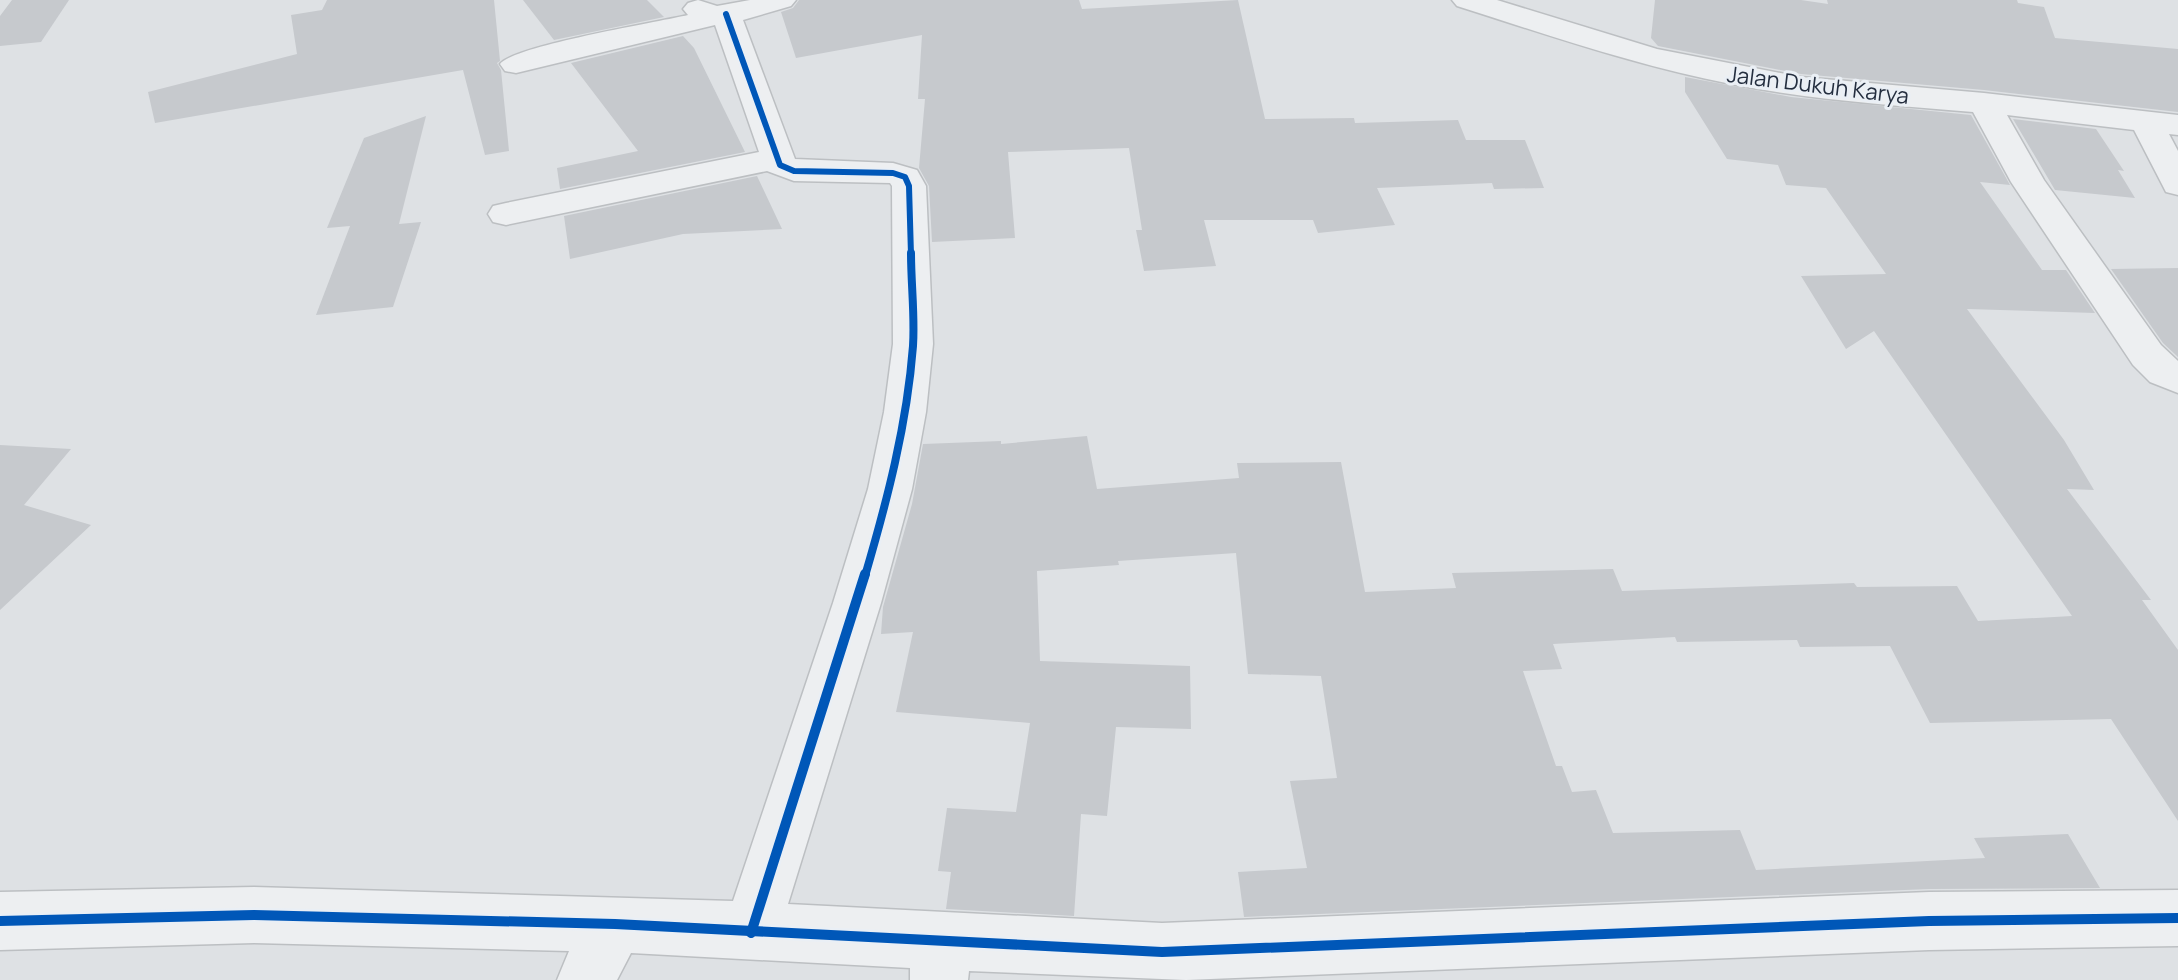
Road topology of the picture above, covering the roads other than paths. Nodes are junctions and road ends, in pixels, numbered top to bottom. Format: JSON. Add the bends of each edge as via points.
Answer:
{"nodes":[{"id":1,"x":781,"y":0,"type":"edge"},
{"id":2,"x":1467,"y":0,"type":"edge"},
{"id":3,"x":710,"y":9,"type":"edge"},
{"id":4,"x":516,"y":64,"type":"dead end"},
{"id":5,"x":1984,"y":103,"type":"junction"},
{"id":6,"x":2162,"y":123,"type":"edge"},
{"id":7,"x":777,"y":159,"type":"junction"},
{"id":8,"x":2178,"y":184,"type":"edge"},
{"id":9,"x":506,"y":214,"type":"dead end"},
{"id":10,"x":2178,"y":378,"type":"edge"},
{"id":11,"x":2178,"y":918,"type":"edge"},
{"id":12,"x":0,"y":921,"type":"edge"},
{"id":13,"x":615,"y":924,"type":"junction"},
{"id":14,"x":751,"y":933,"type":"junction"},
{"id":15,"x":940,"y":960,"type":"edge"},
{"id":16,"x":586,"y":980,"type":"edge"}],
"edges":[{"from":1,"to":3,"type":"street"},
{"from":2,"to":5,"type":"street","name":"Jalan Dukuh Karya","via":[[1650,57],[1731,75],[1801,87]]},
{"from":3,"to":4,"type":"street","via":[[699,22]]},
{"from":3,"to":7,"type":"street"},
{"from":5,"to":6,"type":"street","name":"Jalan Dukuh Karya"},
{"from":5,"to":10,"type":"street","via":[[2036,195],[2147,355]]},
{"from":6,"to":8,"type":"street"},
{"from":7,"to":9,"type":"street"},
{"from":7,"to":14,"type":"street","via":[[784,169],[794,171],[905,177],[913,344],[890,489]]},
{"from":11,"to":15,"type":"street","via":[[1929,921]]},
{"from":12,"to":13,"type":"street","via":[[254,915]]},
{"from":13,"to":14,"type":"street"},
{"from":13,"to":16,"type":"street"},
{"from":14,"to":15,"type":"street"}]}
